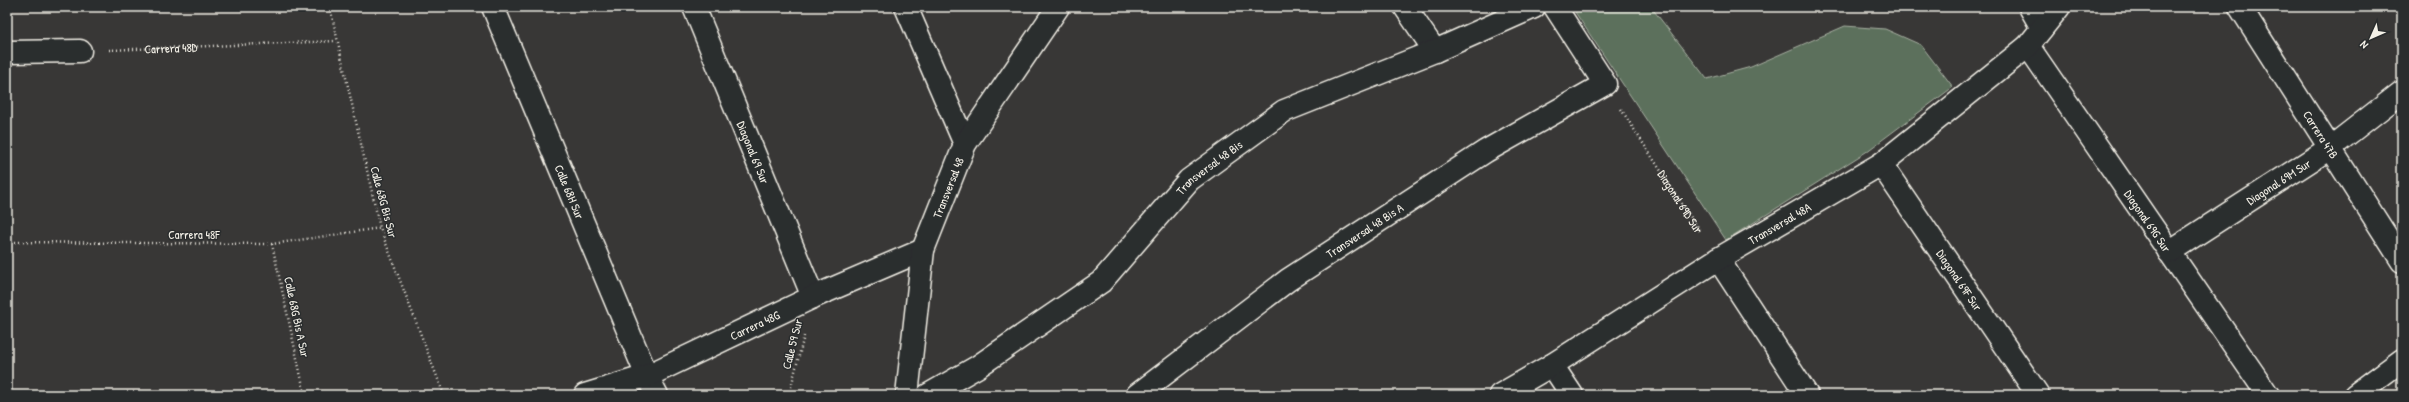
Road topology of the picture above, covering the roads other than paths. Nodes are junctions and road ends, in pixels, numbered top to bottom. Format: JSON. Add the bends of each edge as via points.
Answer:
{"nodes":[{"id":1,"x":493,"y":7,"type":"edge"},
{"id":2,"x":694,"y":7,"type":"edge"},
{"id":3,"x":906,"y":7,"type":"edge"},
{"id":4,"x":1058,"y":7,"type":"edge"},
{"id":5,"x":1405,"y":7,"type":"edge"},
{"id":6,"x":1534,"y":7,"type":"edge"},
{"id":7,"x":1555,"y":7,"type":"edge"},
{"id":8,"x":2030,"y":7,"type":"edge"},
{"id":9,"x":2059,"y":7,"type":"edge"},
{"id":10,"x":2240,"y":7,"type":"edge"},
{"id":11,"x":2042,"y":28,"type":"junction"},
{"id":12,"x":2028,"y":46,"type":"junction"},
{"id":13,"x":1435,"y":50,"type":"junction"},
{"id":14,"x":80,"y":51,"type":"road end"},
{"id":15,"x":7,"y":52,"type":"edge"},
{"id":16,"x":2402,"y":92,"type":"edge"},
{"id":17,"x":965,"y":144,"type":"junction"},
{"id":18,"x":2330,"y":148,"type":"junction"},
{"id":19,"x":1881,"y":164,"type":"junction"},
{"id":20,"x":922,"y":250,"type":"junction"},
{"id":21,"x":2169,"y":252,"type":"junction"},
{"id":22,"x":1718,"y":258,"type":"junction"},
{"id":23,"x":2402,"y":261,"type":"edge"},
{"id":24,"x":813,"y":297,"type":"junction"},
{"id":25,"x":2402,"y":360,"type":"edge"},
{"id":26,"x":1552,"y":365,"type":"junction"},
{"id":27,"x":647,"y":376,"type":"junction"},
{"id":28,"x":585,"y":395,"type":"edge"},
{"id":29,"x":657,"y":395,"type":"edge"},
{"id":30,"x":907,"y":395,"type":"edge"},
{"id":31,"x":928,"y":395,"type":"edge"},
{"id":32,"x":1137,"y":395,"type":"edge"},
{"id":33,"x":1500,"y":395,"type":"edge"},
{"id":34,"x":1572,"y":395,"type":"edge"},
{"id":35,"x":1807,"y":395,"type":"edge"},
{"id":36,"x":2038,"y":395,"type":"edge"},
{"id":37,"x":2268,"y":395,"type":"edge"},
{"id":38,"x":2355,"y":395,"type":"edge"}],
"edges":[{"from":1,"to":27,"type":"street","name":"Calle 68H Sur"},
{"from":2,"to":24,"type":"street","name":"Diagonal 69 Sur"},
{"from":3,"to":17,"type":"street"},
{"from":4,"to":17,"type":"street","name":"Transversal 48"},
{"from":5,"to":13,"type":"street"},
{"from":6,"to":13,"type":"street","name":"Transversal 48 Bis"},
{"from":7,"to":32,"type":"street","name":"Transversal 48 Bis A","via":[[1605,84],[1486,151],[1288,280]]},
{"from":8,"to":11,"type":"street"},
{"from":9,"to":11,"type":"street","name":"Transversal 48A"},
{"from":10,"to":18,"type":"street","name":"Carrera 47B"},
{"from":11,"to":12,"type":"street","name":"Transversal 48A"},
{"from":12,"to":19,"type":"street","name":"Transversal 48A"},
{"from":12,"to":21,"type":"street","name":"Diagonal 69G Sur"},
{"from":13,"to":31,"type":"street","name":"Transversal 48 Bis","via":[[1284,111],[1189,180],[1101,282],[977,368]]},
{"from":14,"to":15,"type":"street"},
{"from":16,"to":18,"type":"street","name":"Diagonal 69M Sur"},
{"from":17,"to":20,"type":"street","name":"Transversal 48"},
{"from":18,"to":21,"type":"street","name":"Diagonal 69M Sur"},
{"from":18,"to":23,"type":"street","name":"Carrera 47B"},
{"from":19,"to":22,"type":"street","name":"Transversal 48A"},
{"from":19,"to":36,"type":"street","name":"Diagonal 69F Sur"},
{"from":20,"to":24,"type":"street","name":"Carrera 48G"},
{"from":20,"to":30,"type":"street","name":"Transversal 48"},
{"from":21,"to":37,"type":"street","name":"Diagonal 69G Sur"},
{"from":22,"to":26,"type":"street","name":"Transversal 48A"},
{"from":22,"to":35,"type":"street"},
{"from":24,"to":27,"type":"street","name":"Carrera 48G"},
{"from":25,"to":38,"type":"street"},
{"from":26,"to":33,"type":"street","name":"Transversal 48A"},
{"from":26,"to":34,"type":"street"},
{"from":27,"to":28,"type":"street","name":"Carrera 48G"},
{"from":27,"to":29,"type":"street","name":"Calle 68H Sur"}]}
